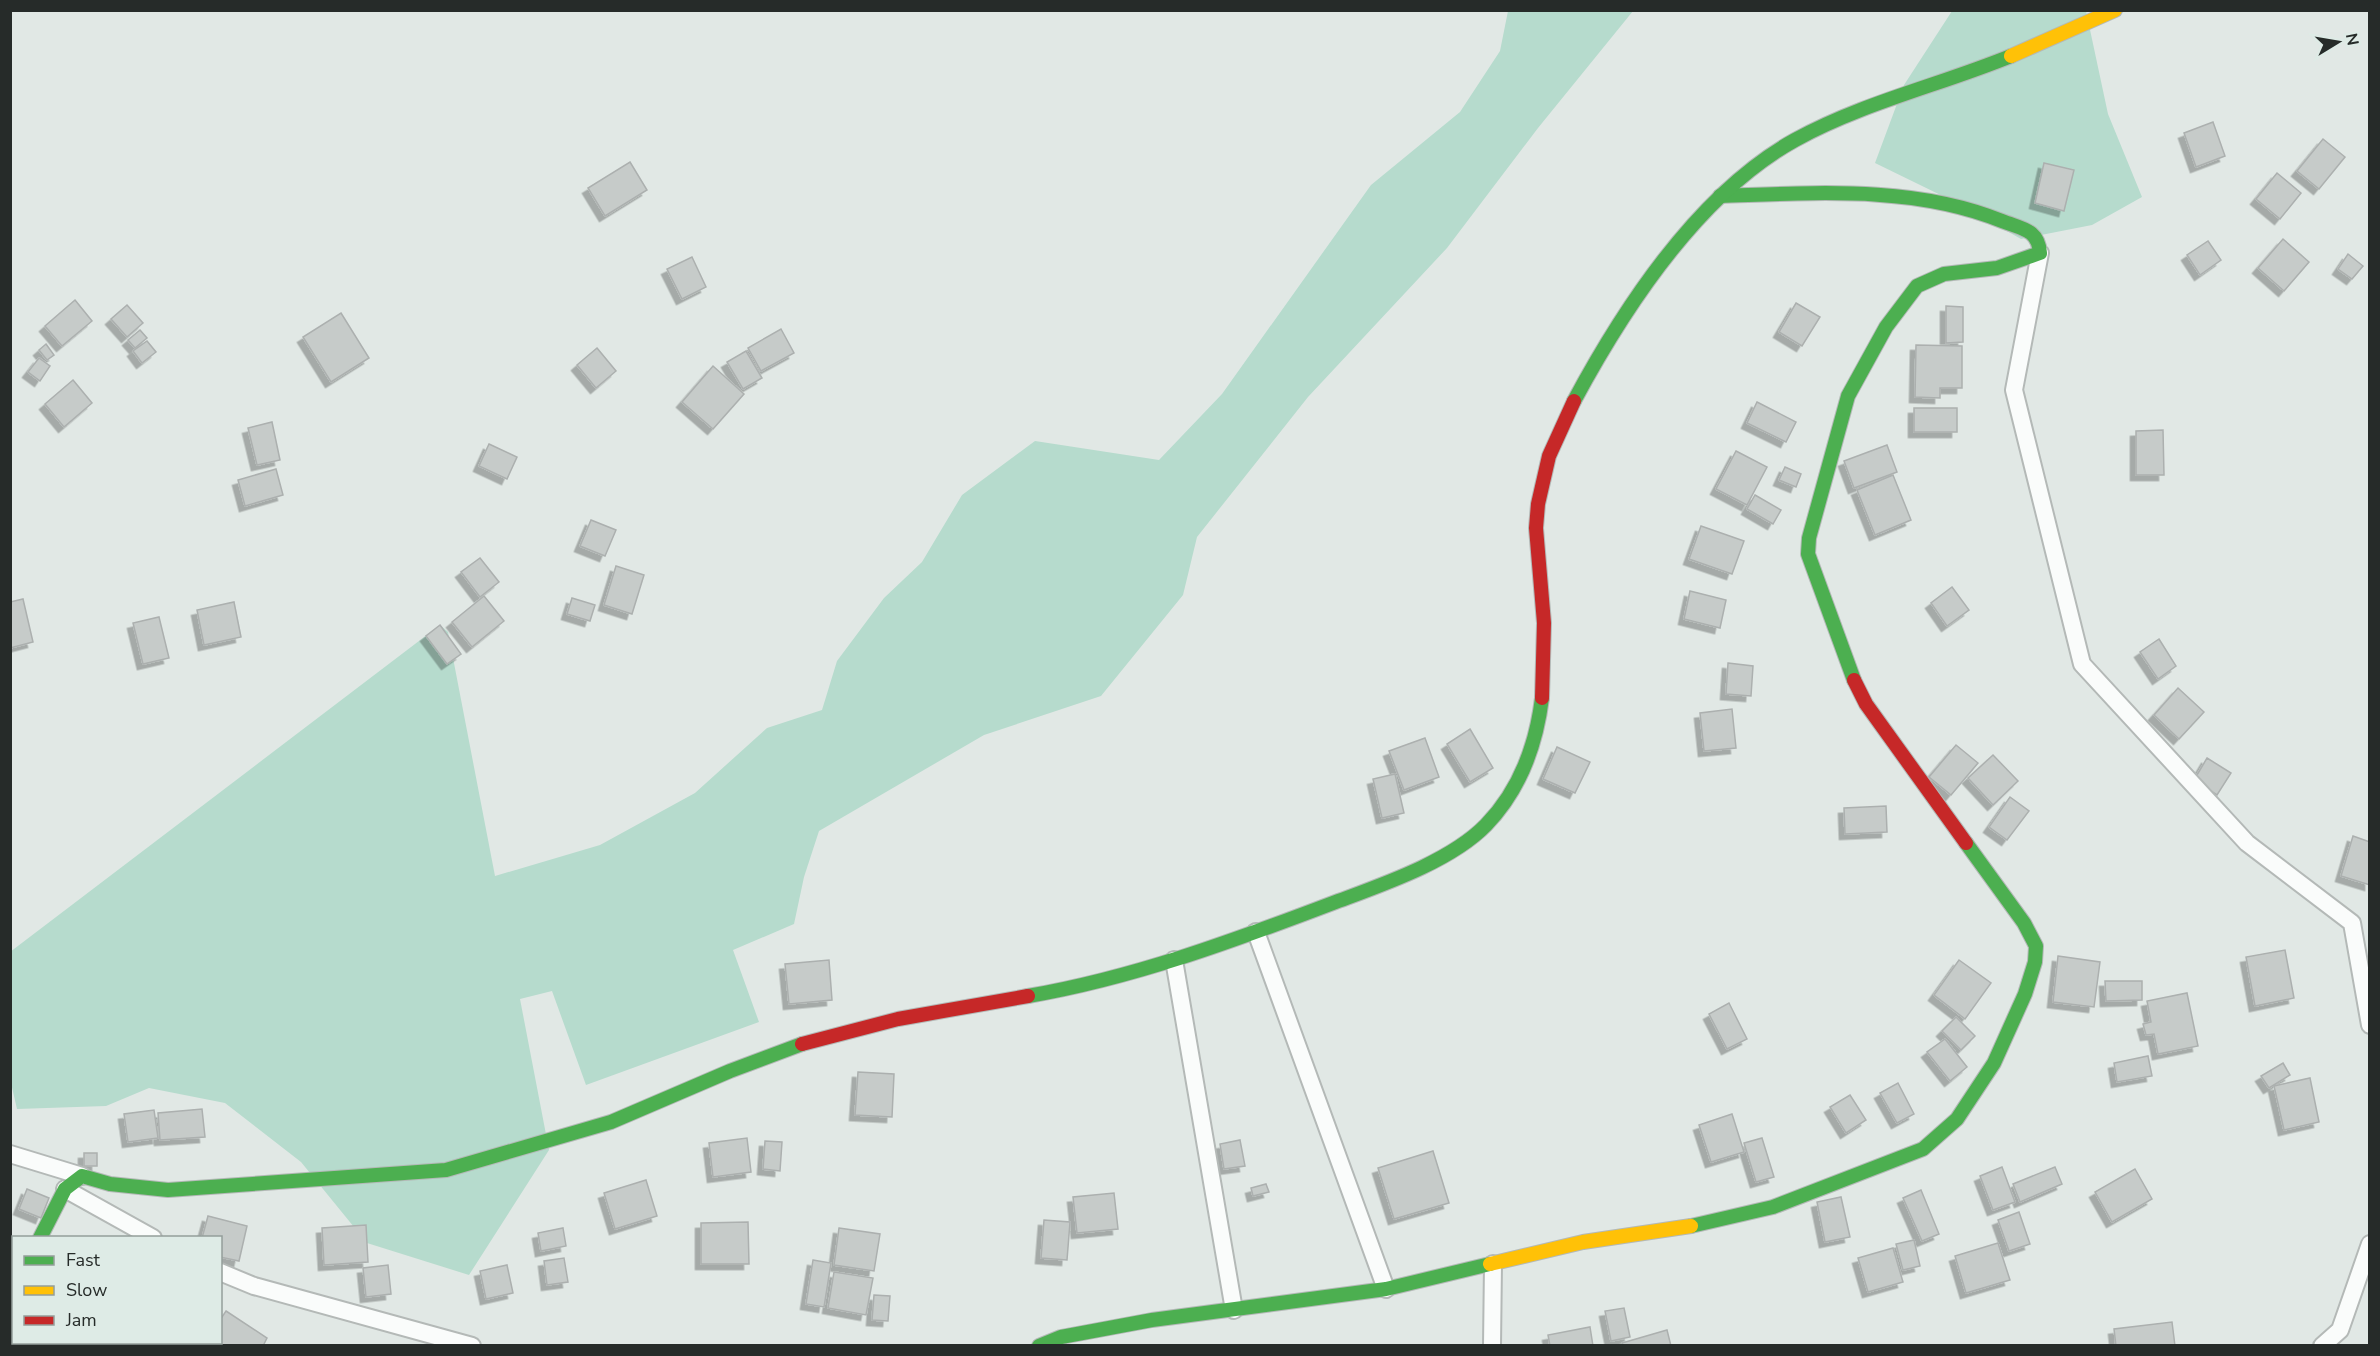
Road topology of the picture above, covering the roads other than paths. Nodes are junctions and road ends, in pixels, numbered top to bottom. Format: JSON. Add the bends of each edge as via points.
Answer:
{"nodes":[{"id":1,"x":2115,"y":10,"type":"edge"},
{"id":2,"x":1720,"y":196,"type":"junction"},
{"id":3,"x":2040,"y":253,"type":"junction"},
{"id":4,"x":1256,"y":932,"type":"junction"},
{"id":5,"x":1174,"y":960,"type":"junction"},
{"id":6,"x":2370,"y":1025,"type":"edge"},
{"id":7,"x":10,"y":1154,"type":"edge"},
{"id":8,"x":82,"y":1176,"type":"junction"},
{"id":9,"x":65,"y":1190,"type":"junction"},
{"id":10,"x":41,"y":1236,"type":"edge"},
{"id":11,"x":149,"y":1236,"type":"edge"},
{"id":12,"x":2370,"y":1244,"type":"edge"},
{"id":13,"x":1492,"y":1264,"type":"junction"},
{"id":14,"x":222,"y":1273,"type":"edge"},
{"id":15,"x":1386,"y":1289,"type":"junction"},
{"id":16,"x":1234,"y":1310,"type":"junction"},
{"id":17,"x":472,"y":1346,"type":"edge"},
{"id":18,"x":1039,"y":1346,"type":"edge"},
{"id":19,"x":1492,"y":1346,"type":"edge"},
{"id":20,"x":2322,"y":1346,"type":"edge"}],
"edges":[{"from":1,"to":2,"type":"street","via":[[2049,43],[1799,138],[1758,163]]},
{"from":2,"to":3,"type":"street","via":[[1815,193],[1960,206],[2033,233],[2039,240]]},
{"from":2,"to":4,"type":"street","via":[[1637,299],[1596,363],[1564,425],[1540,484],[1536,529],[1543,602],[1541,706],[1530,760],[1512,794],[1485,826],[1463,842],[1376,886]]},
{"from":3,"to":6,"type":"street","via":[[2014,390],[2082,664],[2247,843],[2352,923]]},
{"from":3,"to":13,"type":"street","via":[[1997,268],[1944,274],[1917,286],[1886,327],[1848,396],[1808,554],[1851,674],[1866,704],[2024,923],[2036,946],[2025,994],[1994,1063],[1957,1119],[1923,1149],[1773,1207],[1697,1225],[1583,1242]]},
{"from":4,"to":5,"type":"street"},
{"from":4,"to":15,"type":"street"},
{"from":5,"to":8,"type":"street","via":[[1080,986],[844,1031],[769,1054],[615,1121],[451,1169],[408,1175],[177,1188],[124,1185]]},
{"from":5,"to":16,"type":"street"},
{"from":7,"to":8,"type":"street"},
{"from":8,"to":9,"type":"street"},
{"from":9,"to":10,"type":"street"},
{"from":9,"to":11,"type":"street"},
{"from":12,"to":20,"type":"street","via":[[2340,1330]]},
{"from":13,"to":15,"type":"street"},
{"from":13,"to":19,"type":"street"},
{"from":14,"to":17,"type":"street","via":[[254,1286]]},
{"from":15,"to":16,"type":"street"},
{"from":16,"to":18,"type":"street","via":[[1152,1320]]}]}
